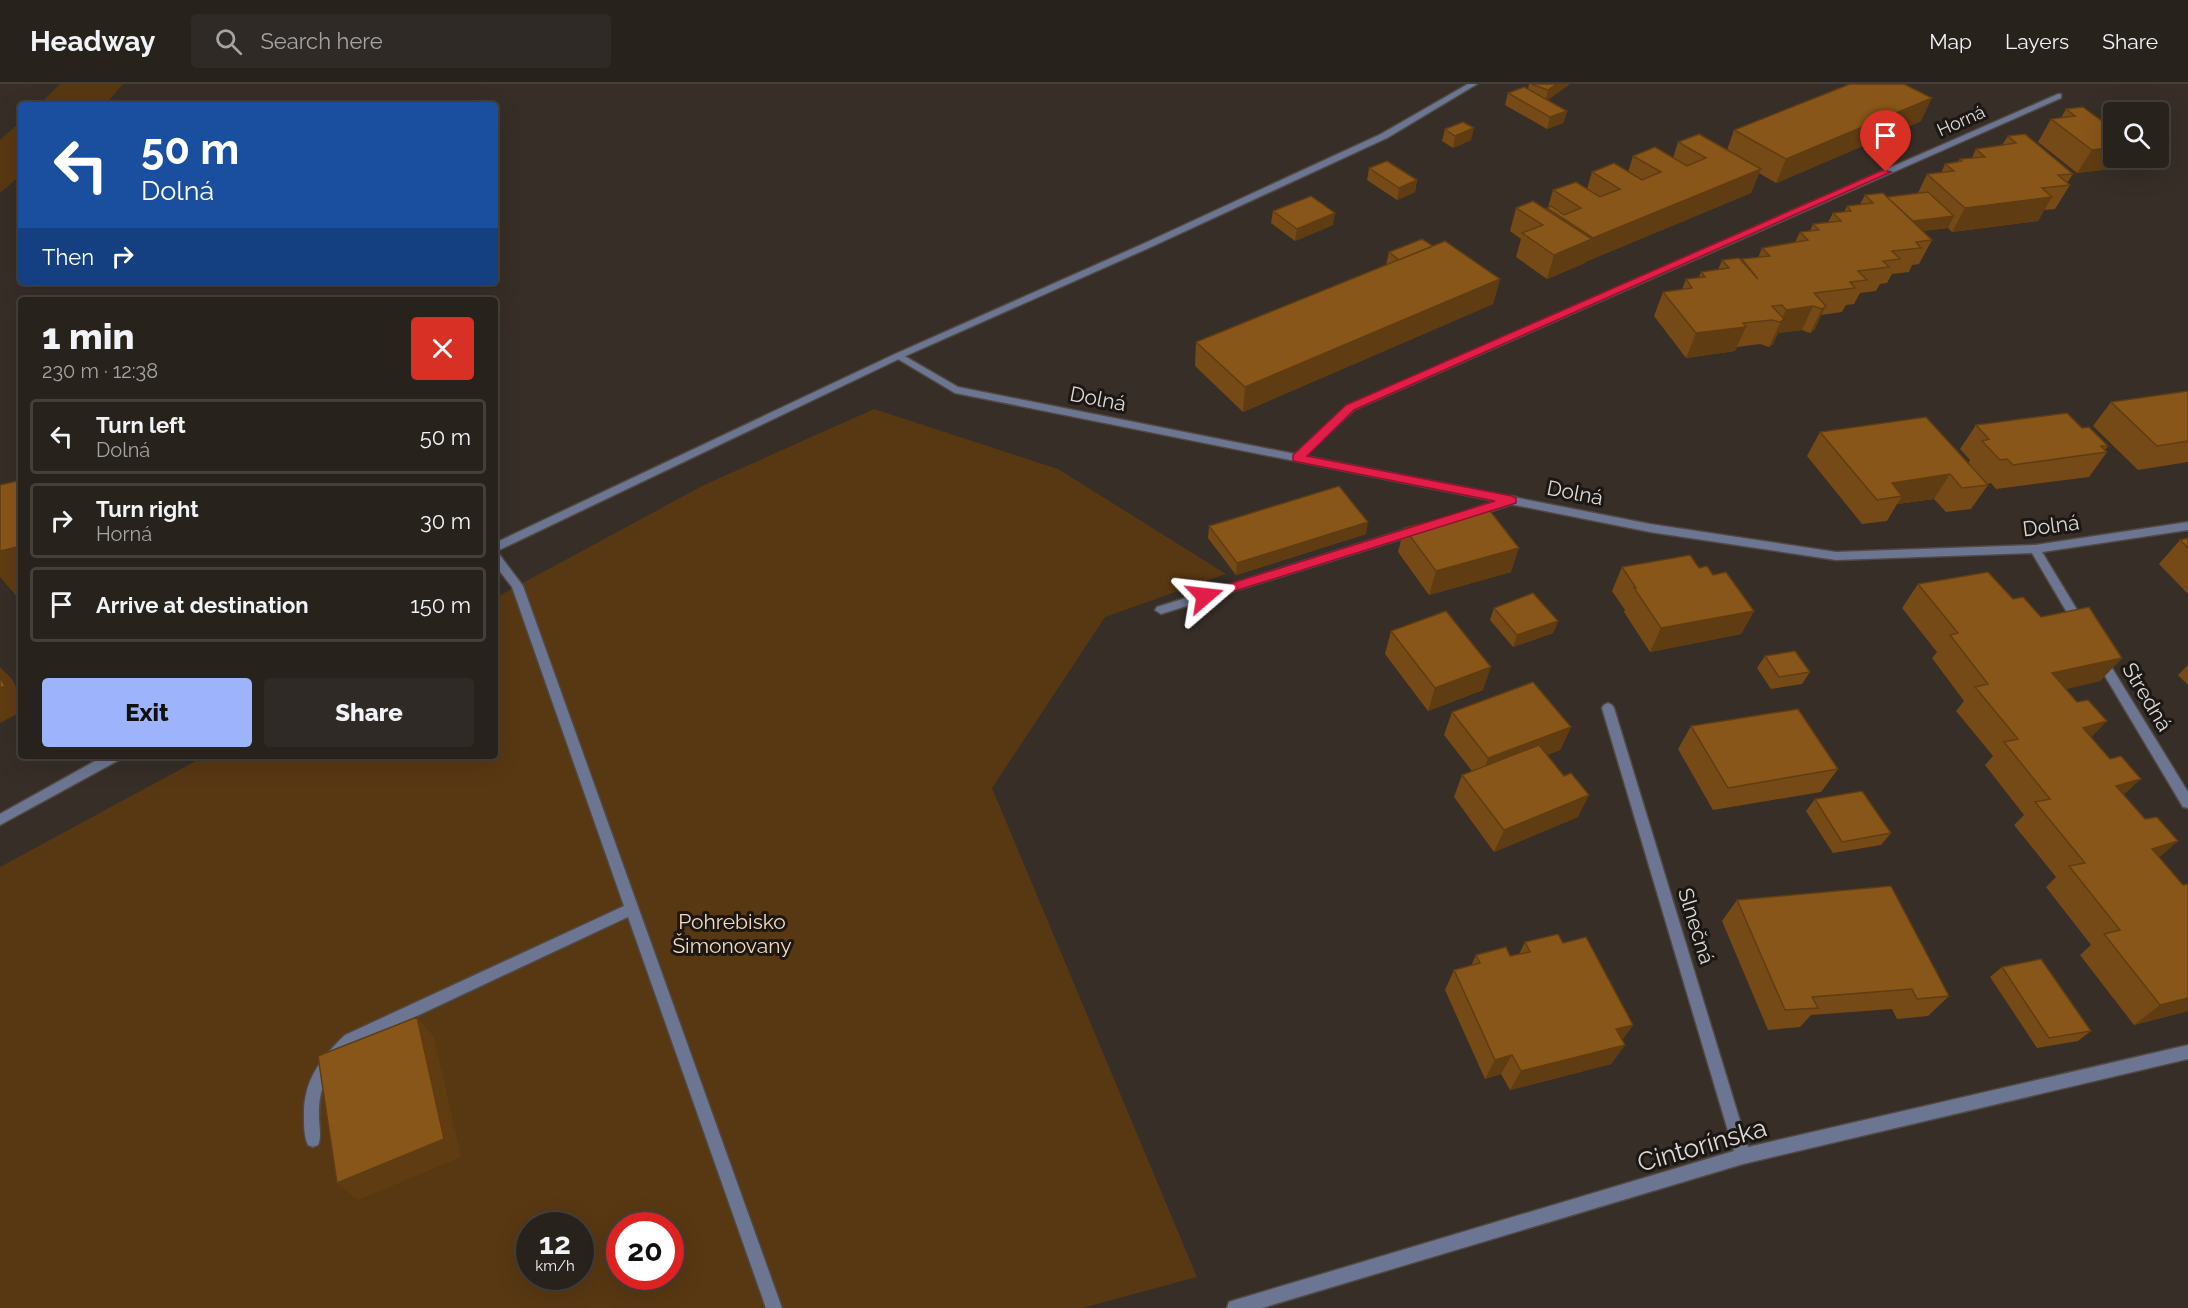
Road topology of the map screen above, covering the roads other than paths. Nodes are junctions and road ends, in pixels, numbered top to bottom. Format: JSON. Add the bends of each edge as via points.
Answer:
{"nodes":[{"id":1,"x":1473,"y":84,"type":"edge"},
{"id":2,"x":2058,"y":96,"type":"dead end"},
{"id":3,"x":898,"y":356,"type":"junction"},
{"id":4,"x":1298,"y":458,"type":"junction"},
{"id":5,"x":1512,"y":501,"type":"junction"},
{"id":6,"x":1466,"y":514,"type":"edge"},
{"id":7,"x":1432,"y":525,"type":"edge"},
{"id":8,"x":2188,"y":526,"type":"edge"},
{"id":9,"x":498,"y":547,"type":"edge"},
{"id":10,"x":2035,"y":549,"type":"junction"},
{"id":11,"x":498,"y":562,"type":"edge"},
{"id":12,"x":1161,"y":610,"type":"dead end"},
{"id":13,"x":2084,"y":631,"type":"edge"},
{"id":14,"x":2096,"y":651,"type":"edge"},
{"id":15,"x":1608,"y":708,"type":"dead end"},
{"id":16,"x":110,"y":759,"type":"edge"},
{"id":17,"x":2188,"y":803,"type":"edge"},
{"id":18,"x":0,"y":820,"type":"edge"},
{"id":19,"x":632,"y":909,"type":"junction"},
{"id":20,"x":2188,"y":1052,"type":"edge"},
{"id":21,"x":313,"y":1140,"type":"dead end"},
{"id":22,"x":1743,"y":1156,"type":"junction"},
{"id":23,"x":774,"y":1308,"type":"edge"},
{"id":24,"x":1235,"y":1308,"type":"edge"}],
"edges":[{"from":1,"to":3,"type":"street","via":[[1384,136]]},
{"from":2,"to":4,"type":"street","name":"Horná","via":[[1350,408]]},
{"from":3,"to":4,"type":"street","name":"Dolná","via":[[956,390]]},
{"from":3,"to":9,"type":"street"},
{"from":4,"to":5,"type":"street","name":"Dolná"},
{"from":5,"to":6,"type":"street"},
{"from":5,"to":10,"type":"street","name":"Dolná","via":[[1650,528],[1836,556]]},
{"from":7,"to":12,"type":"street"},
{"from":8,"to":10,"type":"street","name":"Dolná"},
{"from":10,"to":13,"type":"street"},
{"from":11,"to":19,"type":"street","via":[[519,593]]},
{"from":14,"to":17,"type":"street","name":"Stredná"},
{"from":15,"to":22,"type":"street","name":"Slnečná"},
{"from":16,"to":18,"type":"street"},
{"from":19,"to":21,"type":"street","via":[[350,1040],[328,1059],[314,1084],[310,1111]]},
{"from":19,"to":23,"type":"street"},
{"from":20,"to":22,"type":"street","name":"Cintorínska"},
{"from":22,"to":24,"type":"street","name":"Cintorínska"}]}
